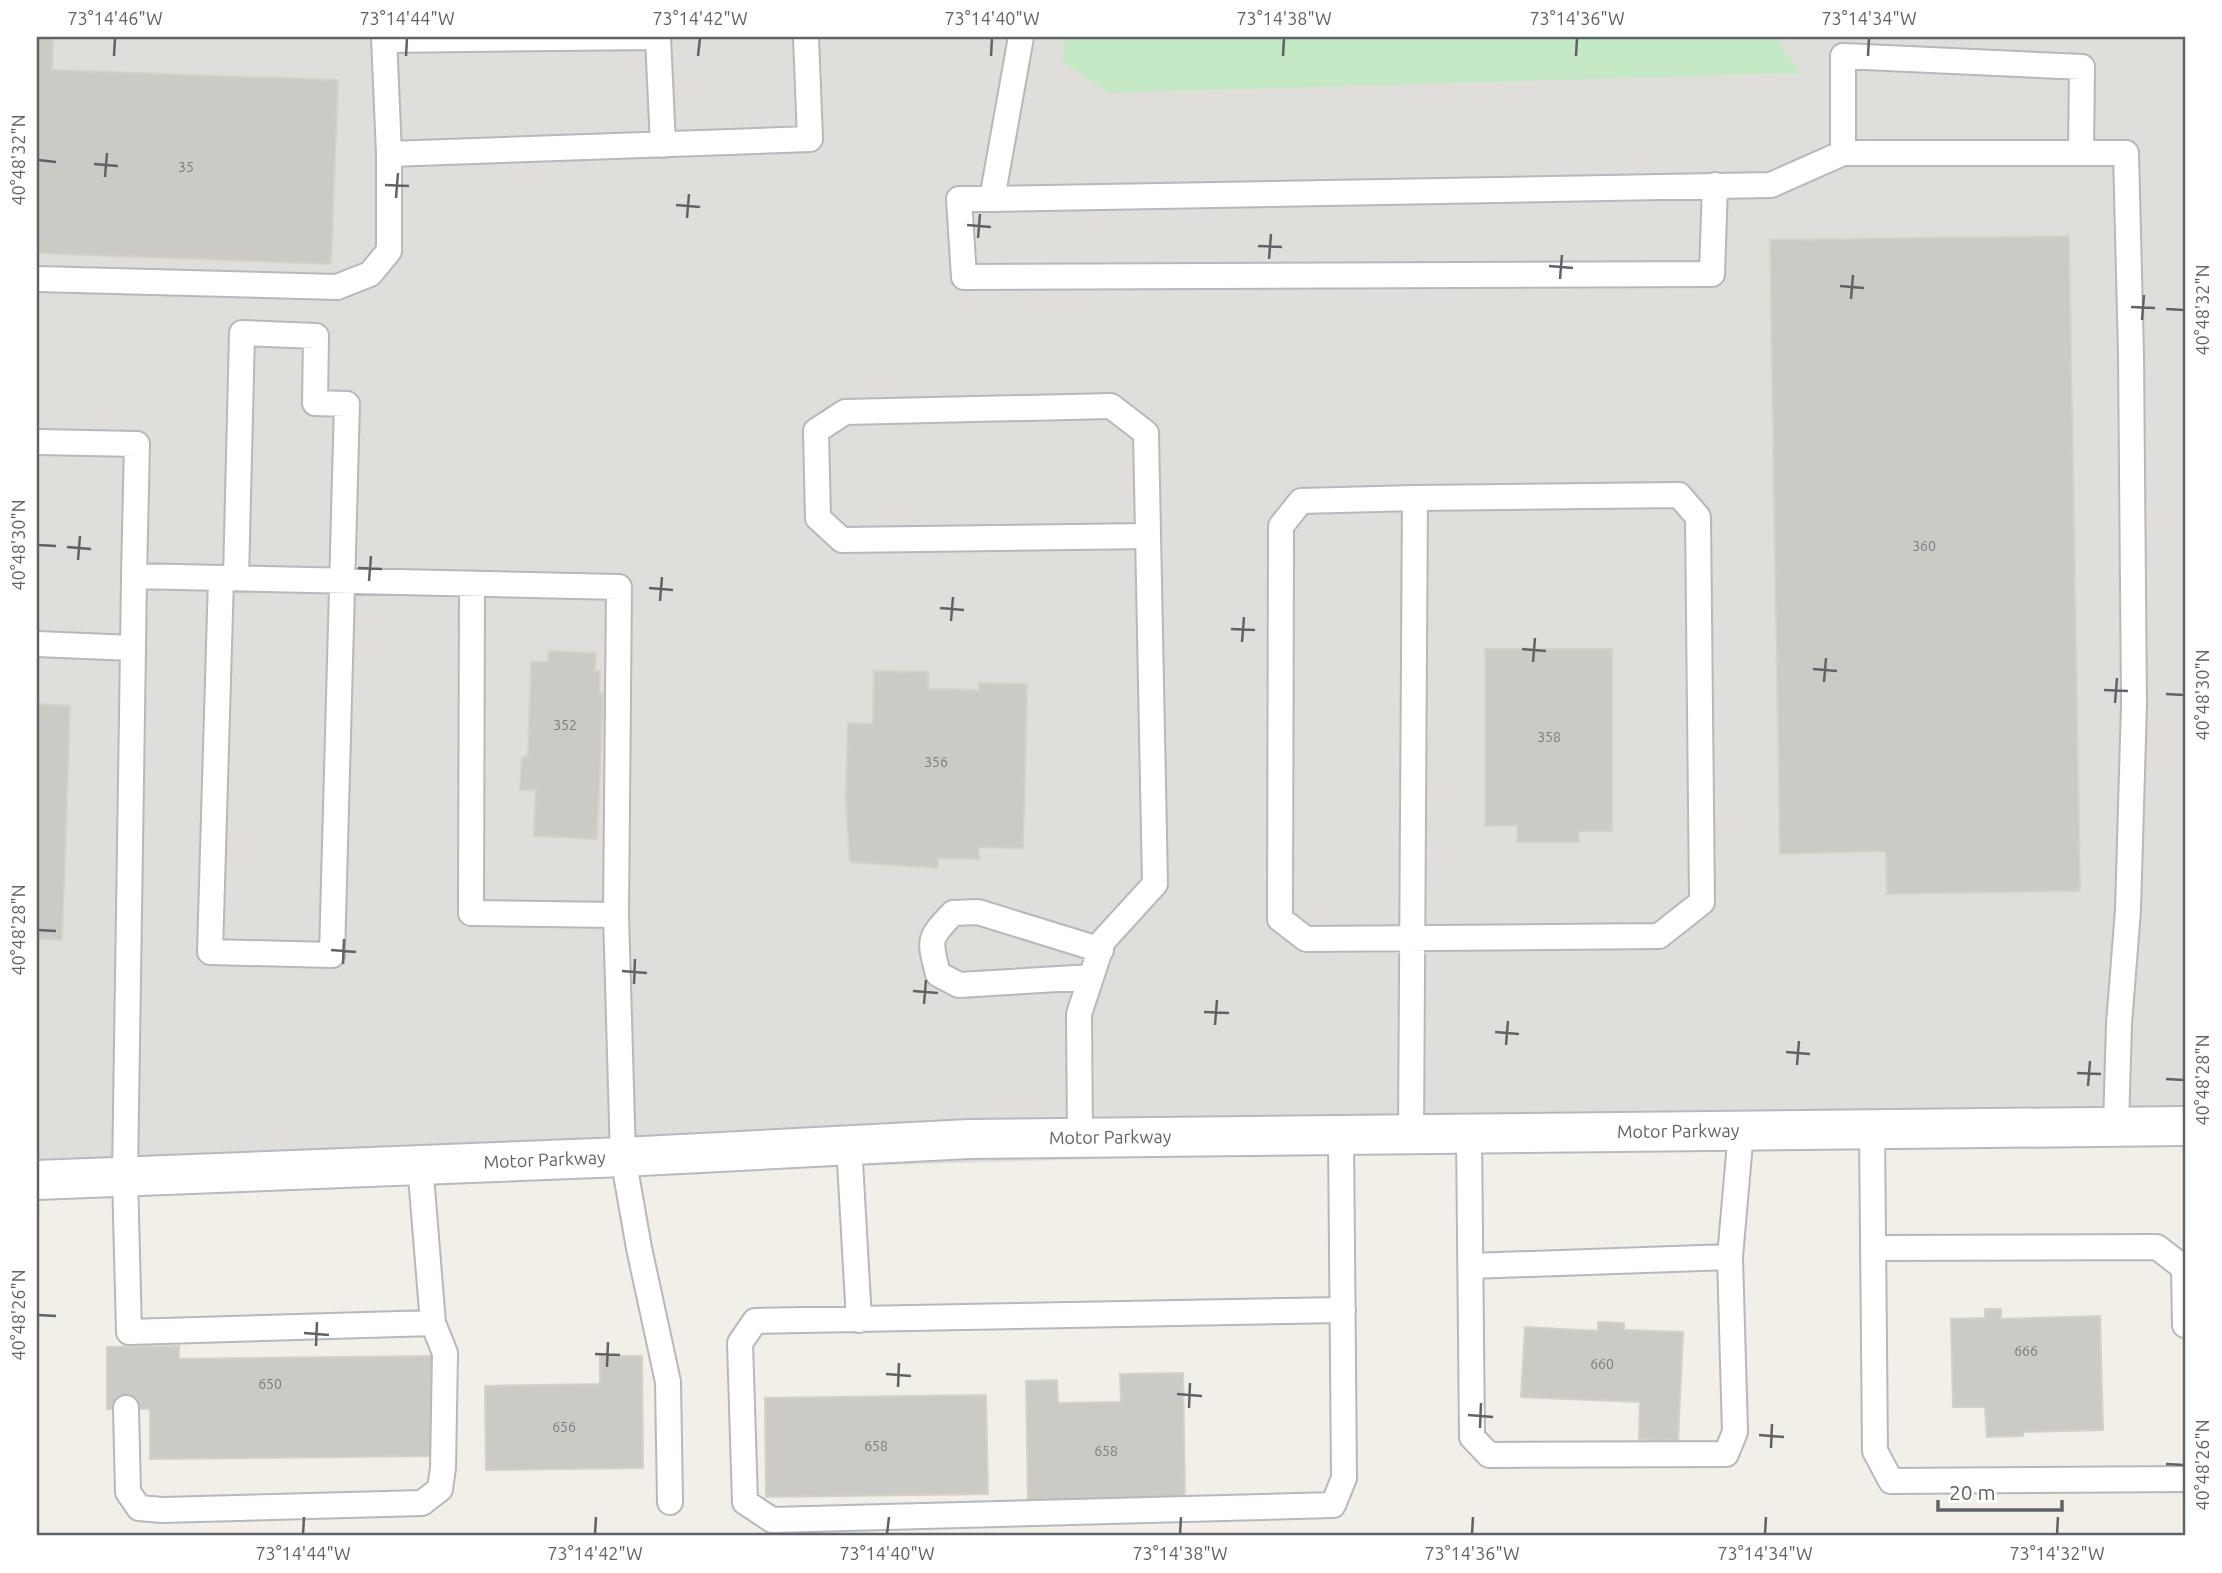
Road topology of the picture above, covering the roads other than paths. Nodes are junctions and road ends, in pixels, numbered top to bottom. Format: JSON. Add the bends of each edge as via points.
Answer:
{"nodes":[{"id":1,"x":656,"y":37,"type":"edge"},
{"id":2,"x":806,"y":37,"type":"edge"},
{"id":3,"x":1021,"y":37,"type":"edge"},
{"id":4,"x":384,"y":39,"type":"edge"},
{"id":5,"x":663,"y":145,"type":"junction"},
{"id":6,"x":1843,"y":153,"type":"junction"},
{"id":7,"x":2081,"y":153,"type":"junction"},
{"id":8,"x":389,"y":154,"type":"junction"},
{"id":9,"x":1715,"y":185,"type":"junction"},
{"id":10,"x":992,"y":199,"type":"junction"},
{"id":11,"x":37,"y":279,"type":"edge"},
{"id":12,"x":37,"y":442,"type":"edge"},
{"id":13,"x":1415,"y":498,"type":"junction"},
{"id":14,"x":1147,"y":536,"type":"junction"},
{"id":15,"x":134,"y":576,"type":"junction"},
{"id":16,"x":228,"y":578,"type":"junction"},
{"id":17,"x":342,"y":580,"type":"junction"},
{"id":18,"x":472,"y":584,"type":"junction"},
{"id":19,"x":37,"y":644,"type":"edge"},
{"id":20,"x":133,"y":648,"type":"junction"},
{"id":21,"x":616,"y":915,"type":"junction"},
{"id":22,"x":1412,"y":939,"type":"junction"},
{"id":23,"x":1101,"y":950,"type":"junction"},
{"id":24,"x":1091,"y":977,"type":"junction"},
{"id":25,"x":2185,"y":1126,"type":"edge"},
{"id":26,"x":2116,"y":1127,"type":"junction"},
{"id":27,"x":1872,"y":1129,"type":"junction"},
{"id":28,"x":1741,"y":1131,"type":"junction"},
{"id":29,"x":1469,"y":1134,"type":"junction"},
{"id":30,"x":1341,"y":1135,"type":"junction"},
{"id":31,"x":1411,"y":1135,"type":"junction"},
{"id":32,"x":1080,"y":1138,"type":"junction"},
{"id":33,"x":849,"y":1144,"type":"junction"},
{"id":34,"x":623,"y":1157,"type":"junction"},
{"id":35,"x":420,"y":1164,"type":"junction"},
{"id":36,"x":125,"y":1176,"type":"junction"},
{"id":37,"x":37,"y":1180,"type":"edge"},
{"id":38,"x":1873,"y":1248,"type":"junction"},
{"id":39,"x":1730,"y":1257,"type":"junction"},
{"id":40,"x":1471,"y":1265,"type":"junction"},
{"id":41,"x":1343,"y":1310,"type":"junction"},
{"id":42,"x":859,"y":1320,"type":"junction"},
{"id":43,"x":433,"y":1323,"type":"junction"},
{"id":44,"x":2185,"y":1325,"type":"edge"},
{"id":45,"x":127,"y":1408,"type":"dead end"},
{"id":46,"x":2185,"y":1479,"type":"edge"},
{"id":47,"x":670,"y":1502,"type":"dead end"}],
"edges":[{"from":1,"to":4,"type":"lane"},
{"from":1,"to":5,"type":"lane"},
{"from":2,"to":5,"type":"lane","via":[[810,139]]},
{"from":3,"to":10,"type":"lane"},
{"from":4,"to":8,"type":"lane"},
{"from":5,"to":8,"type":"lane"},
{"from":6,"to":7,"type":"lane"},
{"from":6,"to":7,"type":"lane","via":[[1843,56],[2082,67]]},
{"from":6,"to":9,"type":"lane","via":[[1772,184]]},
{"from":7,"to":26,"type":"lane","via":[[2126,153],[2134,704]]},
{"from":8,"to":11,"type":"lane","via":[[390,251],[370,274],[337,287]]},
{"from":9,"to":10,"type":"lane"},
{"from":9,"to":10,"type":"lane","via":[[1712,274],[964,277],[959,199]]},
{"from":12,"to":15,"type":"lane","via":[[136,443]]},
{"from":13,"to":22,"type":"lane"},
{"from":13,"to":22,"type":"lane","via":[[1301,501],[1281,526],[1280,919],[1306,940]]},
{"from":13,"to":22,"type":"lane","via":[[1679,495],[1698,517],[1702,902],[1660,936]]},
{"from":14,"to":14,"type":"lane","via":[[1146,433],[1111,406],[845,412],[816,431],[818,518],[842,540]]},
{"from":14,"to":23,"type":"lane","via":[[1155,884],[1103,941]]},
{"from":15,"to":16,"type":"lane"},
{"from":15,"to":20,"type":"lane"},
{"from":16,"to":17,"type":"lane"},
{"from":16,"to":17,"type":"lane","via":[[242,333],[316,336],[315,403],[347,404]]},
{"from":16,"to":17,"type":"lane","via":[[211,952],[332,954]]},
{"from":17,"to":18,"type":"lane"},
{"from":18,"to":21,"type":"lane","via":[[471,913]]},
{"from":18,"to":21,"type":"lane","via":[[619,587]]},
{"from":19,"to":20,"type":"lane"},
{"from":20,"to":36,"type":"lane"},
{"from":21,"to":34,"type":"lane"},
{"from":22,"to":31,"type":"lane"},
{"from":23,"to":24,"type":"lane"},
{"from":23,"to":24,"type":"lane","via":[[978,912],[953,914],[933,934],[938,974],[959,985]]},
{"from":24,"to":32,"type":"lane","via":[[1079,1014]]},
{"from":25,"to":26,"type":"main road","name":"Motor Parkway"},
{"from":26,"to":27,"type":"main road","name":"Motor Parkway"},
{"from":27,"to":28,"type":"main road","name":"Motor Parkway"},
{"from":27,"to":38,"type":"lane"},
{"from":28,"to":29,"type":"main road","name":"Motor Parkway"},
{"from":28,"to":39,"type":"lane"},
{"from":29,"to":31,"type":"main road","name":"Motor Parkway"},
{"from":29,"to":40,"type":"lane"},
{"from":30,"to":31,"type":"main road","name":"Motor Parkway"},
{"from":30,"to":32,"type":"main road","name":"Motor Parkway"},
{"from":30,"to":41,"type":"lane"},
{"from":32,"to":33,"type":"main road","name":"Motor Parkway"},
{"from":33,"to":34,"type":"main road","name":"Motor Parkway"},
{"from":33,"to":42,"type":"lane"},
{"from":34,"to":35,"type":"main road","name":"Motor Parkway"},
{"from":34,"to":47,"type":"lane","via":[[668,1382]]},
{"from":35,"to":36,"type":"main road","name":"Motor Parkway"},
{"from":35,"to":43,"type":"lane"},
{"from":36,"to":37,"type":"main road","name":"Motor Parkway"},
{"from":36,"to":43,"type":"lane","via":[[129,1332]]},
{"from":38,"to":44,"type":"lane","via":[[2157,1247],[2184,1268]]},
{"from":38,"to":46,"type":"lane","via":[[1874,1451],[1891,1481]]},
{"from":39,"to":40,"type":"lane"},
{"from":39,"to":40,"type":"lane","via":[[1735,1432],[1726,1454],[1489,1455],[1472,1437]]},
{"from":41,"to":42,"type":"lane"},
{"from":41,"to":42,"type":"lane","via":[[1344,1478],[1333,1505],[772,1520],[745,1502],[740,1343],[755,1321]]},
{"from":43,"to":45,"type":"lane","via":[[445,1353],[443,1468],[440,1489],[422,1503],[139,1508],[128,1492]]}]}
